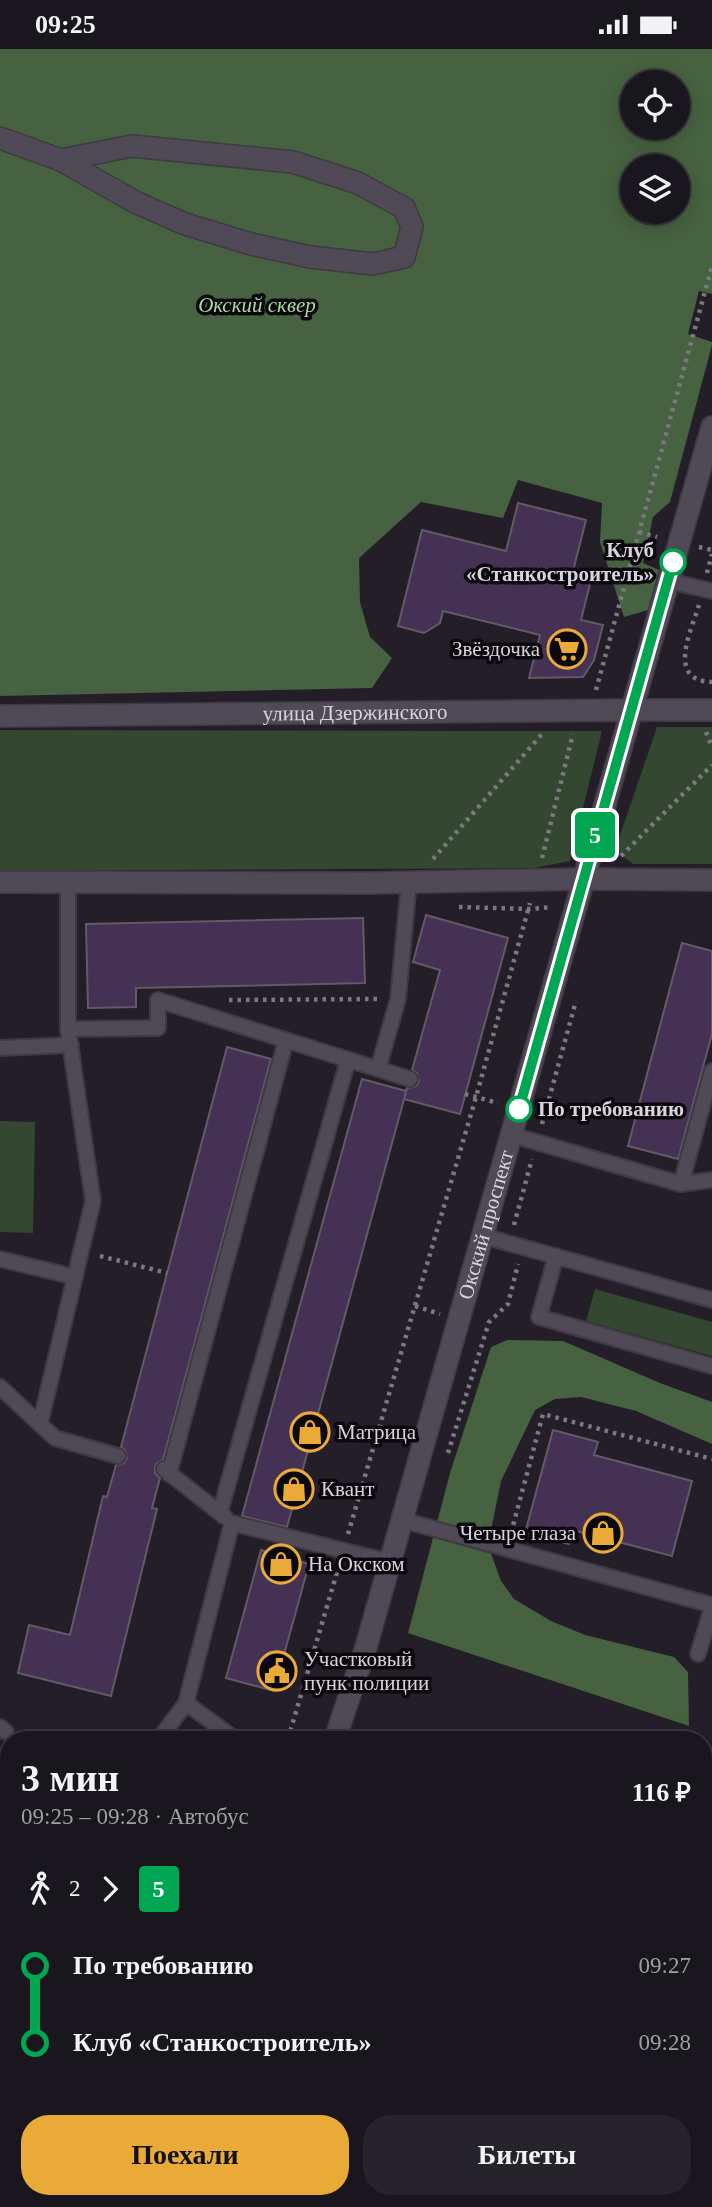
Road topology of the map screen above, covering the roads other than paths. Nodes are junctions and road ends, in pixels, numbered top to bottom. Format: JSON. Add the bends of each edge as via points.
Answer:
{"nodes":[{"id":1,"x":0,"y":138,"type":"edge"},
{"id":2,"x":61,"y":160,"type":"junction"},
{"id":3,"x":712,"y":427,"type":"edge"},
{"id":4,"x":668,"y":581,"type":"junction"},
{"id":5,"x":708,"y":590,"type":"edge"},
{"id":6,"x":630,"y":710,"type":"junction"},
{"id":7,"x":712,"y":710,"type":"edge"},
{"id":8,"x":0,"y":716,"type":"edge"},
{"id":9,"x":417,"y":876,"type":"junction"},
{"id":10,"x":583,"y":879,"type":"junction"},
{"id":11,"x":712,"y":880,"type":"edge"},
{"id":12,"x":0,"y":882,"type":"edge"},
{"id":13,"x":68,"y":882,"type":"junction"},
{"id":14,"x":68,"y":1028,"type":"junction"},
{"id":15,"x":286,"y":1040,"type":"junction"},
{"id":16,"x":71,"y":1045,"type":"junction"},
{"id":17,"x":0,"y":1048,"type":"edge"},
{"id":18,"x":348,"y":1060,"type":"junction"},
{"id":19,"x":378,"y":1069,"type":"junction"},
{"id":20,"x":712,"y":1071,"type":"edge"},
{"id":21,"x":410,"y":1079,"type":"dead end"},
{"id":22,"x":512,"y":1135,"type":"junction"},
{"id":23,"x":712,"y":1180,"type":"edge"},
{"id":24,"x":681,"y":1184,"type":"junction"},
{"id":25,"x":483,"y":1235,"type":"junction"},
{"id":26,"x":556,"y":1256,"type":"junction"},
{"id":27,"x":0,"y":1259,"type":"edge"},
{"id":28,"x":75,"y":1277,"type":"junction"},
{"id":29,"x":712,"y":1300,"type":"edge"},
{"id":30,"x":712,"y":1366,"type":"edge"},
{"id":31,"x":0,"y":1387,"type":"edge"},
{"id":32,"x":40,"y":1424,"type":"junction"},
{"id":33,"x":118,"y":1456,"type":"dead end"},
{"id":34,"x":220,"y":1512,"type":"junction"},
{"id":35,"x":402,"y":1520,"type":"junction"},
{"id":36,"x":232,"y":1523,"type":"junction"},
{"id":37,"x":390,"y":1562,"type":"junction"},
{"id":38,"x":712,"y":1607,"type":"edge"},
{"id":39,"x":698,"y":1654,"type":"dead end"},
{"id":40,"x":186,"y":1703,"type":"junction"},
{"id":41,"x":165,"y":1731,"type":"edge"},
{"id":42,"x":224,"y":1731,"type":"edge"},
{"id":43,"x":338,"y":1731,"type":"edge"}],
"edges":[{"from":1,"to":2,"type":"street"},
{"from":2,"to":2,"type":"street","via":[[132,146],[293,162],[358,183],[404,208],[412,227],[404,257],[373,264],[310,257],[185,225]]},
{"from":3,"to":4,"type":"street","name":"Окский проспект"},
{"from":4,"to":5,"type":"lane"},
{"from":4,"to":6,"type":"street","name":"Окский проспект"},
{"from":6,"to":7,"type":"street","name":"улица Дзержинского"},
{"from":6,"to":8,"type":"street","name":"улица Дзержинского"},
{"from":6,"to":10,"type":"street","name":"Окский проспект"},
{"from":9,"to":10,"type":"street"},
{"from":9,"to":13,"type":"street"},
{"from":9,"to":19,"type":"lane","via":[[398,999]]},
{"from":10,"to":11,"type":"street"},
{"from":10,"to":22,"type":"street","name":"Окский проспект"},
{"from":12,"to":13,"type":"street"},
{"from":13,"to":14,"type":"lane"},
{"from":14,"to":15,"type":"lane","via":[[158,1028],[158,1000]]},
{"from":14,"to":16,"type":"lane"},
{"from":15,"to":18,"type":"lane"},
{"from":15,"to":34,"type":"lane","via":[[166,1471]]},
{"from":16,"to":17,"type":"lane"},
{"from":16,"to":28,"type":"lane","via":[[93,1201]]},
{"from":18,"to":19,"type":"lane"},
{"from":18,"to":34,"type":"lane"},
{"from":19,"to":21,"type":"lane"},
{"from":20,"to":24,"type":"lane"},
{"from":22,"to":24,"type":"lane"},
{"from":22,"to":25,"type":"street","name":"Окский проспект"},
{"from":23,"to":24,"type":"lane"},
{"from":25,"to":26,"type":"lane"},
{"from":25,"to":35,"type":"street","name":"Окский проспект"},
{"from":26,"to":29,"type":"lane"},
{"from":26,"to":30,"type":"lane","via":[[539,1317]]},
{"from":27,"to":28,"type":"lane"},
{"from":28,"to":32,"type":"lane"},
{"from":31,"to":32,"type":"lane"},
{"from":32,"to":33,"type":"lane","via":[[55,1438]]},
{"from":34,"to":36,"type":"lane"},
{"from":35,"to":37,"type":"street","name":"Окский проспект"},
{"from":35,"to":38,"type":"lane"},
{"from":36,"to":37,"type":"lane"},
{"from":36,"to":40,"type":"lane"},
{"from":37,"to":43,"type":"street","name":"Окский проспект"},
{"from":38,"to":39,"type":"lane"},
{"from":40,"to":41,"type":"lane"},
{"from":40,"to":42,"type":"lane"}]}
